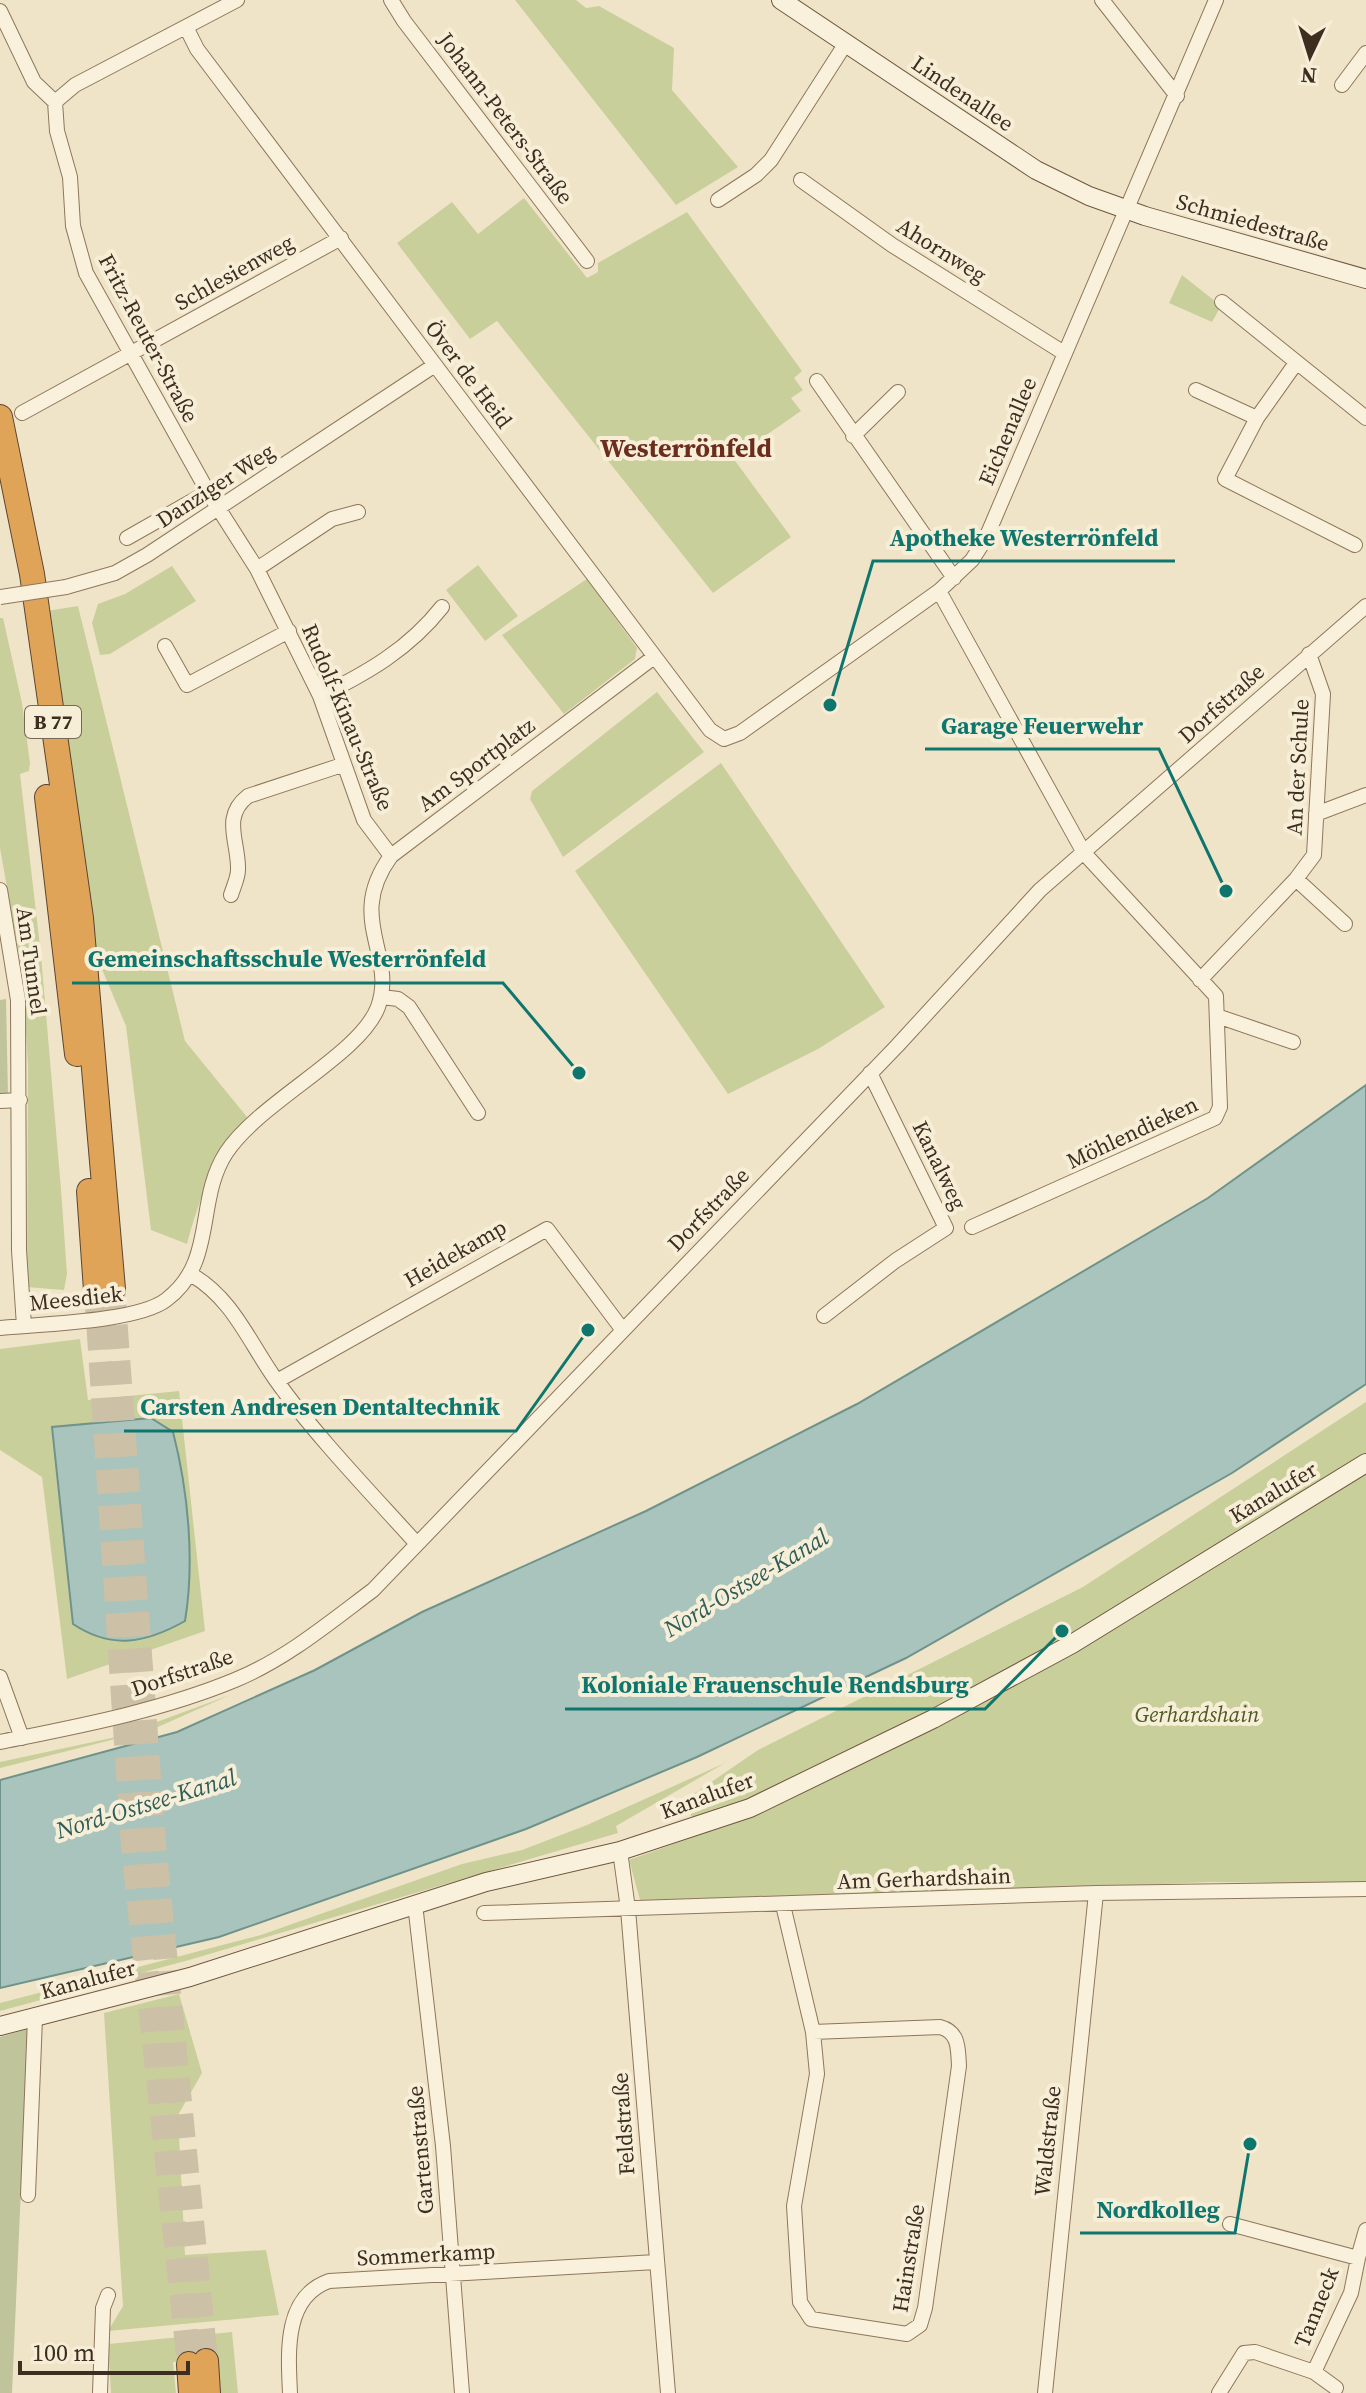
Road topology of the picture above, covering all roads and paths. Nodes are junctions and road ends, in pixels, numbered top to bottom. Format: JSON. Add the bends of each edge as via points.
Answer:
{"nodes":[{"id":1,"x":237,"y":0,"type":"edge"},
{"id":2,"x":391,"y":0,"type":"edge"},
{"id":3,"x":781,"y":0,"type":"edge"},
{"id":4,"x":1102,"y":0,"type":"edge"},
{"id":5,"x":1216,"y":0,"type":"edge"},
{"id":6,"x":211,"y":6,"type":"edge"},
{"id":7,"x":0,"y":11,"type":"edge"},
{"id":8,"x":187,"y":29,"type":"junction"},
{"id":9,"x":846,"y":43,"type":"junction"},
{"id":10,"x":1366,"y":53,"type":"edge"},
{"id":11,"x":1342,"y":85,"type":"dead end"},
{"id":12,"x":1177,"y":96,"type":"junction"},
{"id":13,"x":55,"y":102,"type":"junction"},
{"id":14,"x":801,"y":180,"type":"dead end"},
{"id":15,"x":718,"y":200,"type":"dead end"},
{"id":16,"x":1127,"y":210,"type":"junction"},
{"id":17,"x":341,"y":238,"type":"junction"},
{"id":18,"x":587,"y":261,"type":"dead end"},
{"id":19,"x":1366,"y":279,"type":"edge"},
{"id":20,"x":1222,"y":302,"type":"dead end"},
{"id":21,"x":1064,"y":353,"type":"junction"},
{"id":22,"x":130,"y":354,"type":"junction"},
{"id":23,"x":1296,"y":363,"type":"junction"},
{"id":24,"x":435,"y":365,"type":"junction"},
{"id":25,"x":817,"y":381,"type":"dead end"},
{"id":26,"x":1196,"y":390,"type":"dead end"},
{"id":27,"x":898,"y":392,"type":"dead end"},
{"id":28,"x":11,"y":415,"type":"edge"},
{"id":29,"x":1257,"y":418,"type":"junction"},
{"id":30,"x":1366,"y":418,"type":"edge"},
{"id":31,"x":853,"y":436,"type":"junction"},
{"id":32,"x":0,"y":490,"type":"edge"},
{"id":33,"x":208,"y":492,"type":"junction"},
{"id":34,"x":219,"y":509,"type":"junction"},
{"id":35,"x":358,"y":512,"type":"dead end"},
{"id":36,"x":127,"y":538,"type":"dead end"},
{"id":37,"x":1355,"y":545,"type":"dead end"},
{"id":38,"x":257,"y":569,"type":"junction"},
{"id":39,"x":954,"y":578,"type":"junction"},
{"id":40,"x":939,"y":591,"type":"junction"},
{"id":41,"x":0,"y":597,"type":"edge"},
{"id":42,"x":1366,"y":606,"type":"edge"},
{"id":43,"x":442,"y":607,"type":"dead end"},
{"id":44,"x":289,"y":631,"type":"junction"},
{"id":45,"x":165,"y":646,"type":"dead end"},
{"id":46,"x":1309,"y":654,"type":"junction"},
{"id":47,"x":654,"y":657,"type":"junction"},
{"id":48,"x":320,"y":696,"type":"junction"},
{"id":49,"x":724,"y":739,"type":"joint"},
{"id":50,"x":342,"y":765,"type":"junction"},
{"id":51,"x":1363,"y":796,"type":"edge"},
{"id":52,"x":1366,"y":812,"type":"edge"},
{"id":53,"x":1316,"y":814,"type":"junction"},
{"id":54,"x":1084,"y":853,"type":"junction"},
{"id":55,"x":391,"y":856,"type":"junction"},
{"id":56,"x":1296,"y":879,"type":"junction"},
{"id":57,"x":0,"y":890,"type":"edge"},
{"id":58,"x":231,"y":895,"type":"dead end"},
{"id":59,"x":2,"y":911,"type":"edge"},
{"id":60,"x":1345,"y":924,"type":"dead end"},
{"id":61,"x":1182,"y":960,"type":"junction"},
{"id":62,"x":1217,"y":960,"type":"junction"},
{"id":63,"x":1200,"y":980,"type":"junction"},
{"id":64,"x":382,"y":997,"type":"junction"},
{"id":65,"x":1217,"y":1016,"type":"junction"},
{"id":66,"x":1293,"y":1042,"type":"dead end"},
{"id":67,"x":870,"y":1073,"type":"junction"},
{"id":68,"x":20,"y":1100,"type":"junction"},
{"id":69,"x":0,"y":1101,"type":"edge"},
{"id":70,"x":478,"y":1113,"type":"dead end"},
{"id":71,"x":972,"y":1227,"type":"dead end"},
{"id":72,"x":192,"y":1275,"type":"junction"},
{"id":73,"x":824,"y":1316,"type":"dead end"},
{"id":74,"x":24,"y":1326,"type":"junction"},
{"id":75,"x":0,"y":1328,"type":"edge"},
{"id":76,"x":622,"y":1329,"type":"junction"},
{"id":77,"x":277,"y":1381,"type":"junction"},
{"id":78,"x":1366,"y":1463,"type":"edge"},
{"id":79,"x":417,"y":1544,"type":"junction"},
{"id":80,"x":0,"y":1677,"type":"edge"},
{"id":81,"x":22,"y":1738,"type":"junction"},
{"id":82,"x":0,"y":1742,"type":"edge"},
{"id":83,"x":620,"y":1851,"type":"junction"},
{"id":84,"x":1366,"y":1889,"type":"edge"},
{"id":85,"x":1096,"y":1893,"type":"junction"},
{"id":86,"x":415,"y":1904,"type":"junction"},
{"id":87,"x":783,"y":1905,"type":"junction"},
{"id":88,"x":628,"y":1909,"type":"junction"},
{"id":89,"x":484,"y":1913,"type":"dead end"},
{"id":90,"x":35,"y":2018,"type":"junction"},
{"id":91,"x":1,"y":2026,"type":"edge"},
{"id":92,"x":813,"y":2032,"type":"junction"},
{"id":93,"x":28,"y":2195,"type":"dead end"},
{"id":94,"x":1230,"y":2224,"type":"dead end"},
{"id":95,"x":1366,"y":2230,"type":"edge"},
{"id":96,"x":1358,"y":2258,"type":"junction"},
{"id":97,"x":656,"y":2262,"type":"junction"},
{"id":98,"x":452,"y":2276,"type":"junction"},
{"id":99,"x":108,"y":2295,"type":"dead end"},
{"id":100,"x":1314,"y":2372,"type":"junction"},
{"id":101,"x":1336,"y":2388,"type":"dead end"},
{"id":102,"x":100,"y":2393,"type":"edge"},
{"id":103,"x":191,"y":2393,"type":"edge"},
{"id":104,"x":208,"y":2393,"type":"edge"},
{"id":105,"x":290,"y":2393,"type":"edge"},
{"id":106,"x":462,"y":2393,"type":"edge"},
{"id":107,"x":668,"y":2393,"type":"edge"},
{"id":108,"x":1045,"y":2393,"type":"edge"},
{"id":109,"x":1219,"y":2393,"type":"edge"}],
"edges":[{"from":1,"to":6,"type":"street"},
{"from":2,"to":18,"type":"street","name":"Johann-Peters-Straße"},
{"from":3,"to":9,"type":"street","name":"Lindenallee"},
{"from":4,"to":12,"type":"street"},
{"from":5,"to":12,"type":"street","name":"Eichenallee"},
{"from":6,"to":8,"type":"street"},
{"from":7,"to":13,"type":"street","via":[[34,82]]},
{"from":8,"to":13,"type":"street","via":[[75,85]]},
{"from":8,"to":17,"type":"street","name":"Över de Heid"},
{"from":9,"to":15,"type":"street","via":[[771,160]]},
{"from":9,"to":16,"type":"street","name":"Lindenallee","via":[[1036,170]]},
{"from":10,"to":11,"type":"street"},
{"from":12,"to":16,"type":"street","name":"Eichenallee"},
{"from":13,"to":22,"type":"street","name":"Fritz-Reuter-Straße","via":[[82,262]]},
{"from":14,"to":21,"type":"street","name":"Ahornweg","via":[[892,245]]},
{"from":16,"to":19,"type":"street","name":"Schmiedestraße"},
{"from":16,"to":21,"type":"street","name":"Eichenallee"},
{"from":17,"to":22,"type":"street","name":"Schlesienweg"},
{"from":17,"to":24,"type":"street","name":"Över de Heid"},
{"from":20,"to":23,"type":"street"},
{"from":21,"to":39,"type":"street","name":"Eichenallee","via":[[986,538]]},
{"from":22,"to":28,"type":"street","name":"Schlesienweg"},
{"from":22,"to":33,"type":"street","name":"Fritz-Reuter-Straße"},
{"from":23,"to":29,"type":"street"},
{"from":23,"to":30,"type":"street"},
{"from":24,"to":34,"type":"street","name":"Danziger Weg"},
{"from":24,"to":47,"type":"street","name":"Över de Heid"},
{"from":25,"to":31,"type":"street"},
{"from":26,"to":29,"type":"street"},
{"from":27,"to":31,"type":"street"},
{"from":28,"to":32,"type":"highway","number":"B 77","via":[[81,918],[104,1290],[19,578]]},
{"from":29,"to":37,"type":"street","via":[[1225,479]]},
{"from":31,"to":39,"type":"street"},
{"from":33,"to":34,"type":"street","name":"Fritz-Reuter-Straße"},
{"from":33,"to":36,"type":"street"},
{"from":34,"to":38,"type":"street","name":"Rudolf-Kinau-Straße"},
{"from":34,"to":41,"type":"street","name":"Danziger Weg","bridge":true,"via":[[115,573]]},
{"from":35,"to":38,"type":"street","via":[[332,519]]},
{"from":38,"to":44,"type":"street","name":"Rudolf-Kinau-Straße"},
{"from":39,"to":40,"type":"street","name":"Eichenallee"},
{"from":40,"to":49,"type":"street","name":"Eichenallee","via":[[740,733]]},
{"from":40,"to":54,"type":"street"},
{"from":42,"to":46,"type":"street","name":"Dorfstraße"},
{"from":43,"to":48,"type":"street","via":[[423,631],[371,671]]},
{"from":44,"to":45,"type":"street","via":[[187,685]]},
{"from":44,"to":48,"type":"street","name":"Rudolf-Kinau-Straße"},
{"from":46,"to":53,"type":"street","name":"An der Schule","via":[[1323,694]]},
{"from":46,"to":54,"type":"street","name":"Dorfstraße"},
{"from":47,"to":49,"type":"street","name":"Över de Heid","via":[[710,730]]},
{"from":47,"to":55,"type":"street","name":"Am Sportplatz"},
{"from":48,"to":50,"type":"street","name":"Rudolf-Kinau-Straße"},
{"from":50,"to":55,"type":"street","name":"Rudolf-Kinau-Straße","via":[[364,820]]},
{"from":50,"to":58,"type":"street","via":[[237,804],[232,817],[239,872]]},
{"from":51,"to":52,"type":"street"},
{"from":51,"to":53,"type":"street"},
{"from":53,"to":56,"type":"street","name":"An der Schule","via":[[1314,855]]},
{"from":54,"to":61,"type":"street","name":"Möhlendieken"},
{"from":54,"to":67,"type":"street","name":"Dorfstraße","via":[[1040,890]]},
{"from":55,"to":64,"type":"street","name":"Am Sportplatz","via":[[376,876],[371,899]]},
{"from":56,"to":60,"type":"street"},
{"from":56,"to":62,"type":"street","name":"An der Schule"},
{"from":57,"to":59,"type":"street","name":"Am Tunnel"},
{"from":59,"to":68,"type":"street","name":"Am Tunnel","via":[[18,1000]]},
{"from":61,"to":62,"type":"street"},
{"from":61,"to":63,"type":"street","name":"Möhlendieken"},
{"from":62,"to":63,"type":"street","name":"An der Schule"},
{"from":63,"to":65,"type":"street","name":"Möhlendieken","via":[[1216,996]]},
{"from":64,"to":70,"type":"street","via":[[409,1007]]},
{"from":64,"to":72,"type":"street","via":[[357,1037],[252,1122],[226,1154]]},
{"from":65,"to":66,"type":"street"},
{"from":65,"to":71,"type":"street","name":"Möhlendieken","via":[[1220,1107],[1215,1118]]},
{"from":67,"to":73,"type":"street","name":"Kanalweg","via":[[946,1228]]},
{"from":67,"to":76,"type":"street","name":"Dorfstraße"},
{"from":68,"to":69,"type":"street"},
{"from":68,"to":74,"type":"street","name":"Am Tunnel"},
{"from":72,"to":74,"type":"street","name":"Meesdiek","via":[[165,1302],[135,1314]]},
{"from":72,"to":77,"type":"street","via":[[213,1288],[234,1313]]},
{"from":74,"to":75,"type":"street","name":"Meesdiek"},
{"from":76,"to":77,"type":"street","name":"Heidekamp","via":[[547,1229]]},
{"from":76,"to":79,"type":"street","name":"Dorfstraße"},
{"from":77,"to":79,"type":"street"},
{"from":78,"to":83,"type":"street","name":"Kanalufer","via":[[1072,1644],[933,1719],[750,1808]]},
{"from":79,"to":81,"type":"street","name":"Dorfstraße","via":[[373,1590],[314,1636],[238,1679],[163,1706]]},
{"from":80,"to":81,"type":"street"},
{"from":81,"to":82,"type":"street","name":"Dorfstraße"},
{"from":83,"to":86,"type":"street","name":"Kanalufer"},
{"from":83,"to":88,"type":"street","name":"Feldstraße"},
{"from":84,"to":85,"type":"street","name":"Am Gerhardshain"},
{"from":85,"to":87,"type":"street","name":"Am Gerhardshain"},
{"from":85,"to":108,"type":"street","name":"Waldstraße"},
{"from":86,"to":90,"type":"street","name":"Kanalufer","via":[[190,1977]]},
{"from":86,"to":98,"type":"street","name":"Gartenstraße"},
{"from":87,"to":88,"type":"street","name":"Am Gerhardshain"},
{"from":87,"to":92,"type":"street","name":"Hainstraße"},
{"from":88,"to":89,"type":"street","name":"Am Gerhardshain"},
{"from":88,"to":97,"type":"street","name":"Feldstraße"},
{"from":90,"to":91,"type":"street","name":"Kanalufer"},
{"from":90,"to":93,"type":"street"},
{"from":92,"to":92,"type":"street","name":"Hainstraße","via":[[940,2027],[957,2040],[959,2066],[925,2308],[920,2325],[907,2334],[811,2319],[800,2302],[794,2206],[817,2074]]},
{"from":94,"to":96,"type":"street"},
{"from":95,"to":96,"type":"street","name":"Tanneck"},
{"from":96,"to":100,"type":"street","name":"Tanneck","via":[[1351,2293]]},
{"from":97,"to":98,"type":"street","name":"Sommerkamp"},
{"from":97,"to":107,"type":"street","name":"Feldstraße"},
{"from":98,"to":105,"type":"street","name":"Sommerkamp","via":[[329,2281],[312,2287],[296,2306]]},
{"from":98,"to":106,"type":"street","name":"Gartenstraße"},
{"from":99,"to":102,"type":"street"},
{"from":100,"to":101,"type":"street","name":"Tanneck"},
{"from":100,"to":109,"type":"street","name":"Tanneck","via":[[1244,2353]]},
{"from":103,"to":104,"type":"highway","via":[[198,2363]]}]}
